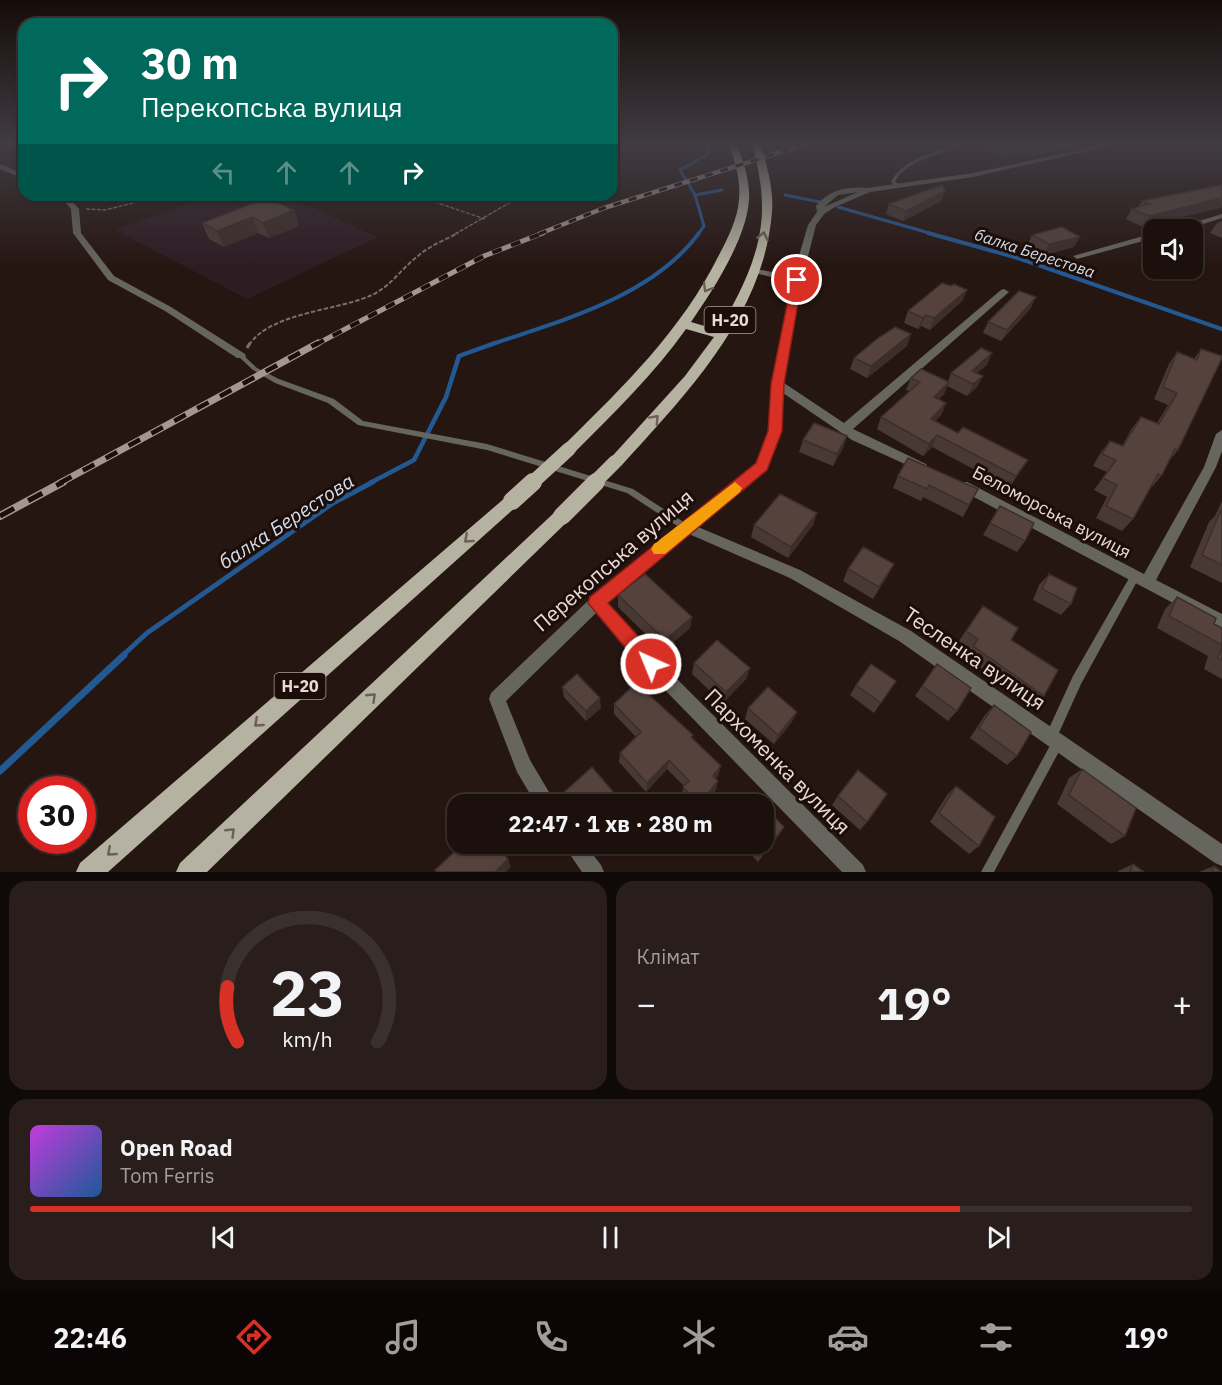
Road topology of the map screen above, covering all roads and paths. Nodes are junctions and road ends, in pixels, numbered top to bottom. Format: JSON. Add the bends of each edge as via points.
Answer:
{"nodes":[{"id":1,"x":743,"y":186,"type":"edge"},
{"id":2,"x":766,"y":186,"type":"edge"},
{"id":3,"x":893,"y":186,"type":"edge"},
{"id":4,"x":68,"y":201,"type":"edge"},
{"id":5,"x":141,"y":201,"type":"edge"},
{"id":6,"x":432,"y":201,"type":"edge"},
{"id":7,"x":513,"y":201,"type":"edge"},
{"id":8,"x":75,"y":209,"type":"junction"},
{"id":9,"x":1222,"y":216,"type":"edge"},
{"id":10,"x":485,"y":219,"type":"junction"},
{"id":11,"x":1203,"y":221,"type":"edge"},
{"id":12,"x":1143,"y":238,"type":"edge"},
{"id":13,"x":1077,"y":255,"type":"dead end"},
{"id":14,"x":754,"y":270,"type":"junction"},
{"id":15,"x":797,"y":280,"type":"junction"},
{"id":16,"x":1005,"y":292,"type":"dead end"},
{"id":17,"x":683,"y":324,"type":"junction"},
{"id":18,"x":721,"y":335,"type":"junction"},
{"id":19,"x":241,"y":356,"type":"junction"},
{"id":20,"x":778,"y":384,"type":"junction"},
{"id":21,"x":845,"y":429,"type":"junction"},
{"id":22,"x":1222,"y":434,"type":"edge"},
{"id":23,"x":931,"y":471,"type":"edge"},
{"id":24,"x":952,"y":480,"type":"edge"},
{"id":25,"x":685,"y":527,"type":"junction"},
{"id":26,"x":1141,"y":579,"type":"junction"},
{"id":27,"x":596,"y":603,"type":"junction"},
{"id":28,"x":1222,"y":622,"type":"edge"},
{"id":29,"x":1054,"y":740,"type":"junction"},
{"id":30,"x":540,"y":794,"type":"edge"},
{"id":31,"x":580,"y":854,"type":"edge"},
{"id":32,"x":1222,"y":856,"type":"edge"},
{"id":33,"x":89,"y":872,"type":"edge"},
{"id":34,"x":189,"y":872,"type":"edge"},
{"id":35,"x":594,"y":872,"type":"edge"},
{"id":36,"x":856,"y":872,"type":"edge"},
{"id":37,"x":987,"y":872,"type":"edge"}],
"edges":[{"from":1,"to":17,"type":"main road","number":"Н-20","one_way":true,"via":[[743,208],[714,277]]},
{"from":14,"to":2,"type":"main road","number":"Н-20","one_way":true,"via":[[764,237]]},
{"from":3,"to":15,"type":"street","via":[[849,189],[825,200],[812,225]]},
{"from":4,"to":8,"type":"street"},
{"from":5,"to":8,"type":"path","via":[[105,210]]},
{"from":6,"to":10,"type":"path"},
{"from":7,"to":10,"type":"path"},
{"from":8,"to":19,"type":"street","via":[[77,233],[111,278]]},
{"from":9,"to":11,"type":"street"},
{"from":10,"to":19,"type":"path","via":[[417,256],[374,294],[282,321],[255,336]]},
{"from":12,"to":13,"type":"street"},
{"from":14,"to":15,"type":"street"},
{"from":14,"to":18,"type":"main road","number":"Н-20"},
{"from":15,"to":20,"type":"street"},
{"from":16,"to":21,"type":"street"},
{"from":17,"to":18,"type":"main road"},
{"from":17,"to":33,"type":"main road","number":"Н-20","one_way":true,"bridge":true,"via":[[616,403],[569,449]]},
{"from":34,"to":18,"type":"main road","number":"Н-20","one_way":true,"bridge":true,"via":[[562,516],[665,409]]},
{"from":19,"to":25,"type":"lane","via":[[277,381],[331,401],[361,423],[487,447],[630,491]]},
{"from":20,"to":21,"type":"street"},
{"from":20,"to":25,"type":"street","name":"Перекопська вулиця","via":[[775,431],[762,466]]},
{"from":21,"to":23,"type":"street"},
{"from":22,"to":26,"type":"street","via":[[1210,466]]},
{"from":24,"to":26,"type":"street","name":"Беломорська вулиця"},
{"from":25,"to":27,"type":"street","name":"Перекопська вулиця"},
{"from":25,"to":29,"type":"street","name":"Тесленка вулиця","via":[[795,574],[905,636]]},
{"from":26,"to":28,"type":"street","name":"Беломорська вулиця"},
{"from":26,"to":29,"type":"lane","via":[[1077,680]]},
{"from":27,"to":30,"type":"street","name":"Перекопська вулиця","via":[[497,699],[522,766]]},
{"from":27,"to":36,"type":"street","name":"Пархоменка вулиця","via":[[636,649]]},
{"from":29,"to":32,"type":"street","name":"Тесленка вулиця"},
{"from":29,"to":37,"type":"lane"},
{"from":31,"to":35,"type":"street"}]}
